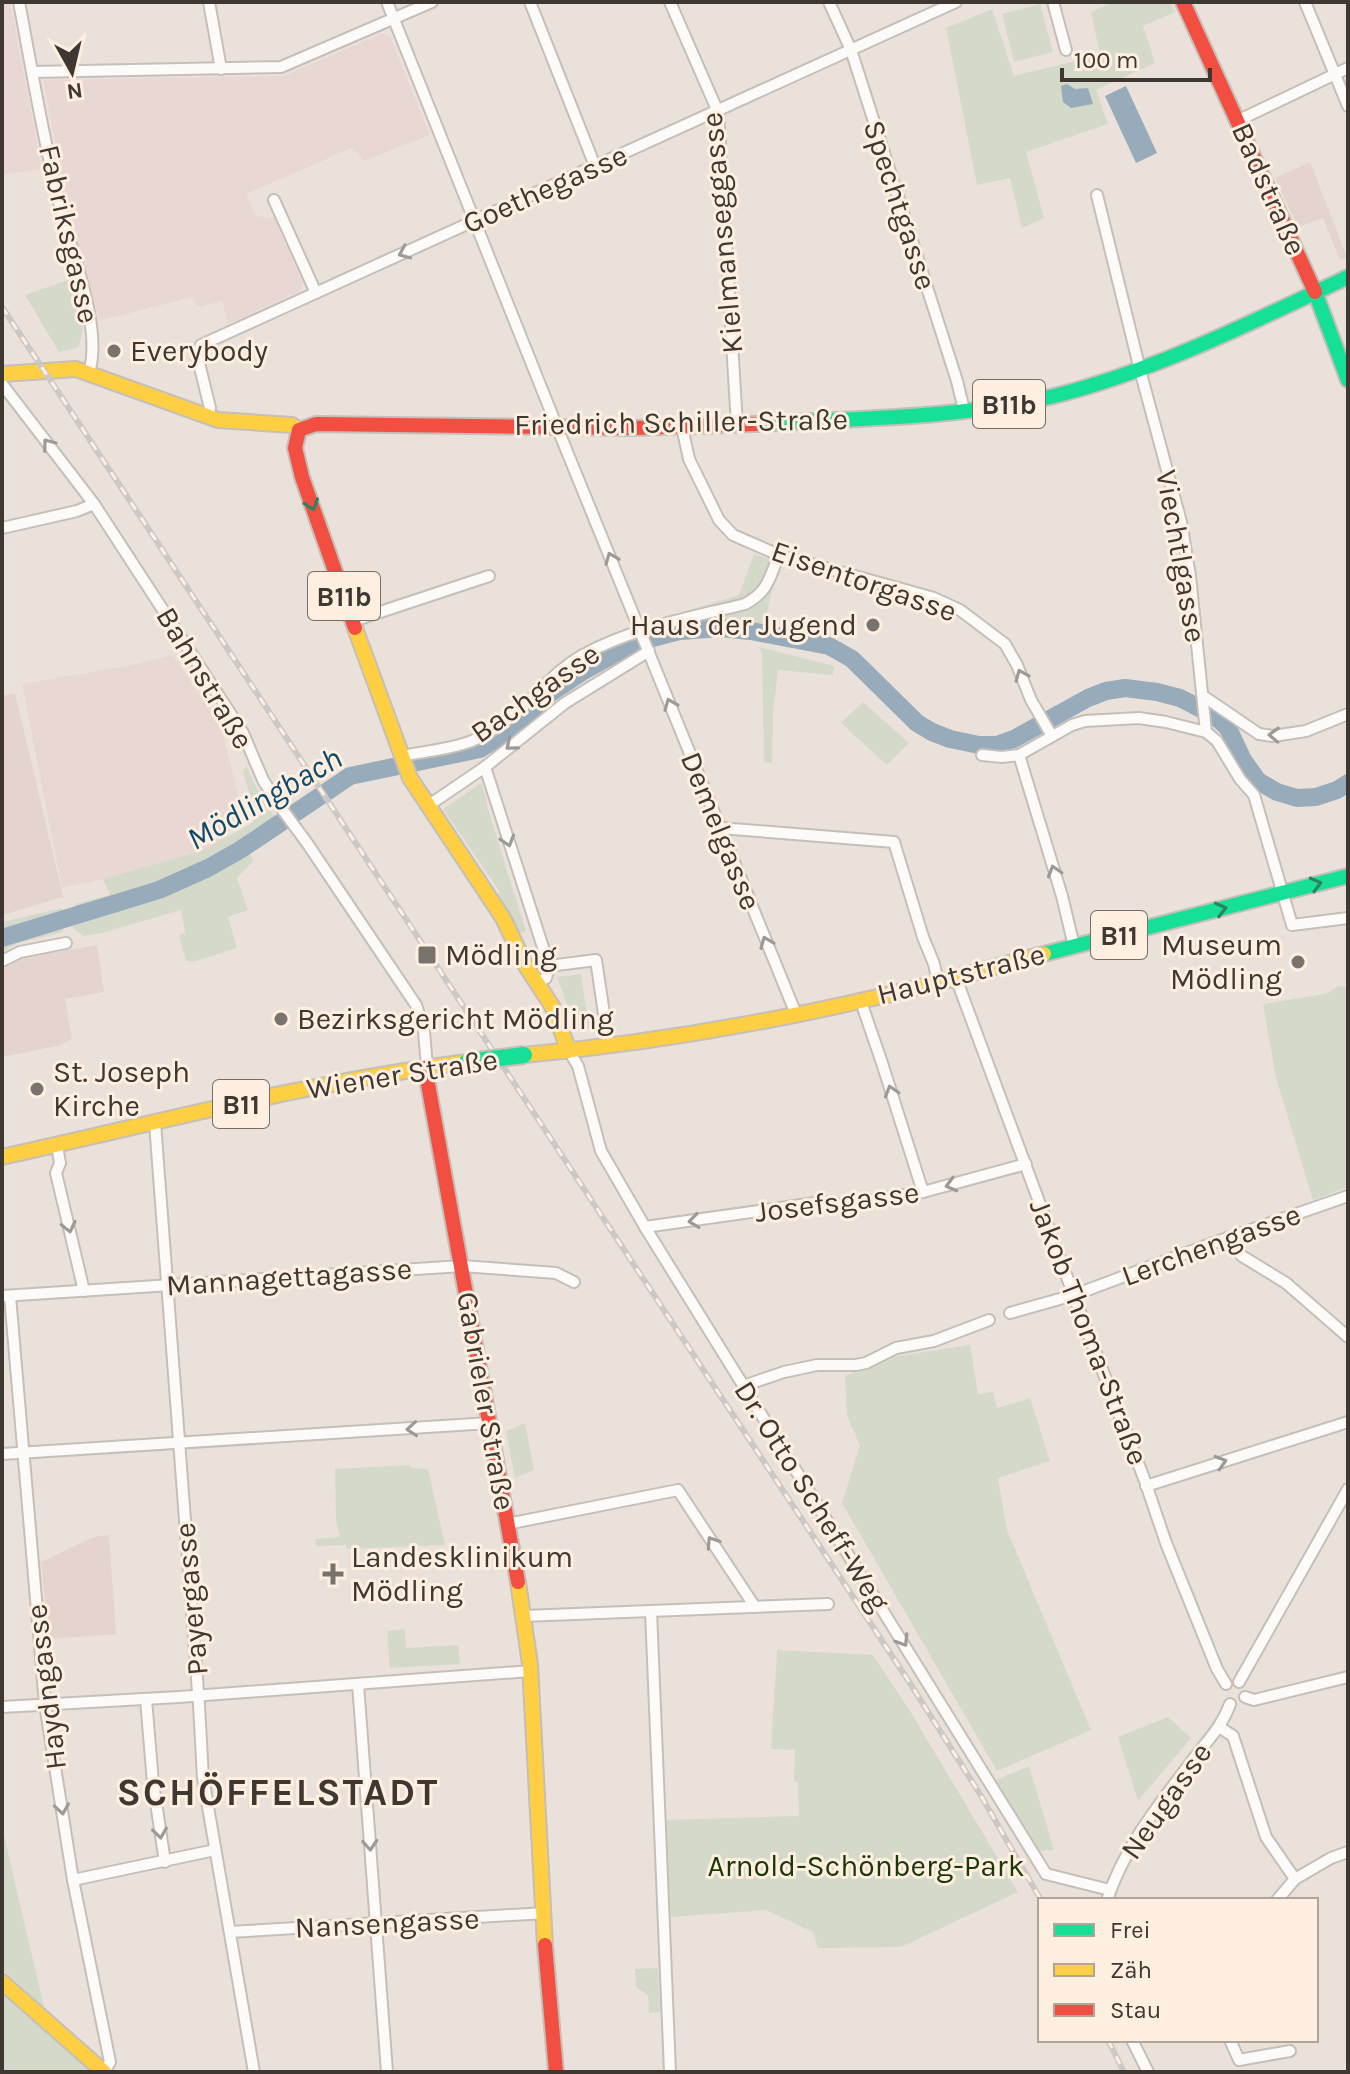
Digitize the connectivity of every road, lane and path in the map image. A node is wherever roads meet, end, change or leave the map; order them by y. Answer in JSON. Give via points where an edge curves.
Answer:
{"nodes":[{"id":1,"x":19,"y":2,"type":"edge"},
{"id":2,"x":209,"y":2,"type":"edge"},
{"id":3,"x":387,"y":2,"type":"edge"},
{"id":4,"x":432,"y":2,"type":"edge"},
{"id":5,"x":530,"y":2,"type":"edge"},
{"id":6,"x":670,"y":2,"type":"edge"},
{"id":7,"x":829,"y":2,"type":"edge"},
{"id":8,"x":956,"y":2,"type":"edge"},
{"id":9,"x":1053,"y":2,"type":"edge"},
{"id":10,"x":1183,"y":2,"type":"edge"},
{"id":11,"x":1305,"y":2,"type":"edge"},
{"id":12,"x":394,"y":19,"type":"junction"},
{"id":13,"x":851,"y":50,"type":"junction"},
{"id":14,"x":1066,"y":50,"type":"dead end"},
{"id":15,"x":1348,"y":68,"type":"edge"},
{"id":16,"x":221,"y":69,"type":"junction"},
{"id":17,"x":32,"y":72,"type":"junction"},
{"id":18,"x":1335,"y":75,"type":"junction"},
{"id":19,"x":1348,"y":106,"type":"edge"},
{"id":20,"x":718,"y":112,"type":"junction"},
{"id":21,"x":1239,"y":120,"type":"junction"},
{"id":22,"x":595,"y":166,"type":"junction"},
{"id":23,"x":1097,"y":195,"type":"dead end"},
{"id":24,"x":274,"y":200,"type":"dead end"},
{"id":25,"x":475,"y":221,"type":"junction"},
{"id":26,"x":1348,"y":277,"type":"edge"},
{"id":27,"x":1315,"y":292,"type":"junction"},
{"id":28,"x":316,"y":293,"type":"junction"},
{"id":29,"x":1140,"y":370,"type":"junction"},
{"id":30,"x":89,"y":373,"type":"junction"},
{"id":31,"x":2,"y":374,"type":"edge"},
{"id":32,"x":1348,"y":380,"type":"edge"},
{"id":33,"x":2,"y":384,"type":"edge"},
{"id":34,"x":964,"y":410,"type":"junction"},
{"id":35,"x":209,"y":416,"type":"junction"},
{"id":36,"x":737,"y":425,"type":"junction"},
{"id":37,"x":557,"y":427,"type":"junction"},
{"id":38,"x":682,"y":427,"type":"junction"},
{"id":39,"x":299,"y":430,"type":"junction"},
{"id":40,"x":94,"y":504,"type":"junction"},
{"id":41,"x":2,"y":528,"type":"edge"},
{"id":42,"x":779,"y":555,"type":"junction"},
{"id":43,"x":489,"y":576,"type":"dead end"},
{"id":44,"x":353,"y":621,"type":"junction"},
{"id":45,"x":641,"y":632,"type":"junction"},
{"id":46,"x":647,"y":651,"type":"junction"},
{"id":47,"x":1203,"y":700,"type":"junction"},
{"id":48,"x":1348,"y":714,"type":"edge"},
{"id":49,"x":1050,"y":732,"type":"junction"},
{"id":50,"x":1206,"y":732,"type":"junction"},
{"id":51,"x":982,"y":755,"type":"dead end"},
{"id":52,"x":1019,"y":755,"type":"junction"},
{"id":53,"x":406,"y":767,"type":"junction"},
{"id":54,"x":485,"y":767,"type":"junction"},
{"id":55,"x":429,"y":805,"type":"junction"},
{"id":56,"x":720,"y":828,"type":"junction"},
{"id":57,"x":1348,"y":876,"type":"edge"},
{"id":58,"x":1283,"y":893,"type":"junction"},
{"id":59,"x":1348,"y":918,"type":"edge"},
{"id":60,"x":66,"y":943,"type":"dead end"},
{"id":61,"x":1074,"y":946,"type":"junction"},
{"id":62,"x":2,"y":961,"type":"edge"},
{"id":63,"x":549,"y":966,"type":"junction"},
{"id":64,"x":956,"y":978,"type":"junction"},
{"id":65,"x":538,"y":982,"type":"junction"},
{"id":66,"x":938,"y":982,"type":"junction"},
{"id":67,"x":860,"y":999,"type":"junction"},
{"id":68,"x":796,"y":1014,"type":"junction"},
{"id":69,"x":609,"y":1047,"type":"junction"},
{"id":70,"x":569,"y":1051,"type":"junction"},
{"id":71,"x":427,"y":1067,"type":"junction"},
{"id":72,"x":155,"y":1123,"type":"junction"},
{"id":73,"x":57,"y":1146,"type":"junction"},
{"id":74,"x":2,"y":1157,"type":"edge"},
{"id":75,"x":1026,"y":1164,"type":"junction"},
{"id":76,"x":923,"y":1192,"type":"junction"},
{"id":77,"x":1348,"y":1196,"type":"edge"},
{"id":78,"x":645,"y":1227,"type":"junction"},
{"id":79,"x":1227,"y":1238,"type":"junction"},
{"id":80,"x":462,"y":1266,"type":"junction"},
{"id":81,"x":574,"y":1282,"type":"dead end"},
{"id":82,"x":168,"y":1285,"type":"junction"},
{"id":83,"x":84,"y":1291,"type":"junction"},
{"id":84,"x":1074,"y":1295,"type":"junction"},
{"id":85,"x":6,"y":1296,"type":"edge"},
{"id":86,"x":1010,"y":1313,"type":"dead end"},
{"id":87,"x":989,"y":1320,"type":"dead end"},
{"id":88,"x":1348,"y":1337,"type":"edge"},
{"id":89,"x":743,"y":1386,"type":"junction"},
{"id":90,"x":1348,"y":1422,"type":"edge"},
{"id":91,"x":490,"y":1423,"type":"junction"},
{"id":92,"x":178,"y":1444,"type":"junction"},
{"id":93,"x":23,"y":1453,"type":"junction"},
{"id":94,"x":2,"y":1454,"type":"edge"},
{"id":95,"x":1146,"y":1486,"type":"junction"},
{"id":96,"x":1348,"y":1489,"type":"edge"},
{"id":97,"x":507,"y":1524,"type":"junction"},
{"id":98,"x":826,"y":1604,"type":"dead end"},
{"id":99,"x":755,"y":1607,"type":"junction"},
{"id":100,"x":651,"y":1611,"type":"junction"},
{"id":101,"x":524,"y":1616,"type":"junction"},
{"id":102,"x":531,"y":1671,"type":"junction"},
{"id":103,"x":1348,"y":1677,"type":"edge"},
{"id":104,"x":1239,"y":1682,"type":"junction"},
{"id":105,"x":358,"y":1684,"type":"junction"},
{"id":106,"x":1226,"y":1684,"type":"junction"},
{"id":107,"x":198,"y":1696,"type":"junction"},
{"id":108,"x":1245,"y":1697,"type":"junction"},
{"id":109,"x":146,"y":1699,"type":"junction"},
{"id":110,"x":45,"y":1704,"type":"junction"},
{"id":111,"x":1230,"y":1704,"type":"junction"},
{"id":112,"x":2,"y":1707,"type":"edge"},
{"id":113,"x":1219,"y":1727,"type":"junction"},
{"id":114,"x":215,"y":1850,"type":"junction"},
{"id":115,"x":1348,"y":1852,"type":"edge"},
{"id":116,"x":165,"y":1862,"type":"junction"},
{"id":117,"x":1295,"y":1879,"type":"junction"},
{"id":118,"x":73,"y":1880,"type":"junction"},
{"id":119,"x":1108,"y":1895,"type":"edge"},
{"id":120,"x":1279,"y":1898,"type":"edge"},
{"id":121,"x":545,"y":1913,"type":"junction"},
{"id":122,"x":376,"y":1924,"type":"junction"},
{"id":123,"x":230,"y":1932,"type":"junction"},
{"id":124,"x":2,"y":1982,"type":"edge"},
{"id":125,"x":1133,"y":2042,"type":"edge"},
{"id":126,"x":1231,"y":2042,"type":"edge"},
{"id":127,"x":1290,"y":2051,"type":"dead end"},
{"id":128,"x":104,"y":2072,"type":"edge"},
{"id":129,"x":254,"y":2072,"type":"edge"},
{"id":130,"x":387,"y":2072,"type":"edge"},
{"id":131,"x":556,"y":2072,"type":"edge"},
{"id":132,"x":670,"y":2072,"type":"edge"},
{"id":133,"x":1148,"y":2072,"type":"edge"}],
"edges":[{"from":1,"to":17,"type":"street","name":"Fabriksgasse"},
{"from":2,"to":16,"type":"street"},
{"from":3,"to":12,"type":"street"},
{"from":4,"to":12,"type":"street"},
{"from":5,"to":22,"type":"street"},
{"from":6,"to":20,"type":"street","name":"Kielmanseggasse"},
{"from":7,"to":13,"type":"street","name":"Spechtgasse"},
{"from":8,"to":13,"type":"street","name":"Goethegasse"},
{"from":9,"to":14,"type":"street"},
{"from":10,"to":21,"type":"main road","name":"Badstraße"},
{"from":11,"to":18,"type":"street"},
{"from":12,"to":16,"type":"street","via":[[281,67]]},
{"from":12,"to":25,"type":"street"},
{"from":13,"to":20,"type":"street","name":"Goethegasse"},
{"from":13,"to":34,"type":"street","name":"Spechtgasse"},
{"from":15,"to":18,"type":"street"},
{"from":16,"to":17,"type":"street"},
{"from":17,"to":30,"type":"street","name":"Fabriksgasse","via":[[59,204],[90,317]]},
{"from":18,"to":19,"type":"street"},
{"from":18,"to":21,"type":"street"},
{"from":20,"to":22,"type":"street","name":"Goethegasse"},
{"from":20,"to":36,"type":"street","name":"Kielmanseggasse"},
{"from":21,"to":27,"type":"main road","name":"Badstraße"},
{"from":22,"to":25,"type":"street","name":"Goethegasse"},
{"from":23,"to":29,"type":"street","name":"Viechtlgasse"},
{"from":24,"to":28,"type":"street"},
{"from":25,"to":28,"type":"street","name":"Goethegasse","one_way":true},
{"from":25,"to":37,"type":"street"},
{"from":26,"to":27,"type":"main road","name":"Friedrich Schiller-Straße"},
{"from":27,"to":29,"type":"main road","name":"Friedrich Schiller-Straße","number":"B11b"},
{"from":27,"to":32,"type":"main road","name":"Badstraße"},
{"from":28,"to":35,"type":"street","name":"Goethegasse","via":[[199,348]]},
{"from":29,"to":34,"type":"main road","name":"Friedrich Schiller-Straße","number":"B11b","via":[[1054,396]]},
{"from":29,"to":47,"type":"street","name":"Viechtlgasse","via":[[1181,522]]},
{"from":30,"to":31,"type":"main road","name":"Friedrich Schiller-Straße","via":[[76,369]]},
{"from":30,"to":35,"type":"main road","name":"Friedrich Schiller-Straße"},
{"from":40,"to":33,"type":"street","name":"Bahnstraße","one_way":true},
{"from":34,"to":36,"type":"main road","name":"Friedrich Schiller-Straße","number":"B11b"},
{"from":35,"to":39,"type":"main road","name":"Friedrich Schiller-Straße"},
{"from":36,"to":38,"type":"main road","name":"Friedrich Schiller-Straße","number":"B11b"},
{"from":37,"to":38,"type":"main road","name":"Friedrich Schiller-Straße","number":"B11b"},
{"from":37,"to":39,"type":"main road","name":"Friedrich Schiller-Straße","number":"B11b","via":[[316,424]]},
{"from":45,"to":37,"type":"street","one_way":true},
{"from":38,"to":42,"type":"street","name":"Eisentorgasse","via":[[689,459],[719,520],[733,535]]},
{"from":39,"to":44,"type":"main road","number":"B11b","one_way":true,"via":[[294,440],[302,477]]},
{"from":40,"to":41,"type":"street"},
{"from":40,"to":71,"type":"street","name":"Bahnstraße","via":[[243,733],[279,805],[416,1005]]},
{"from":42,"to":45,"type":"street","name":"Bachgasse","via":[[758,597]]},
{"from":49,"to":42,"type":"street","name":"Eisentorgasse","one_way":true,"via":[[1005,644],[960,610]]},
{"from":43,"to":44,"type":"street"},
{"from":44,"to":53,"type":"main road","number":"B11b"},
{"from":45,"to":46,"type":"street","name":"Demelgasse"},
{"from":45,"to":53,"type":"street","name":"Bachgasse","via":[[577,658],[502,724],[476,739]]},
{"from":46,"to":54,"type":"street","name":"Bachgasse","one_way":true,"via":[[565,703]]},
{"from":56,"to":46,"type":"street","name":"Demelgasse","one_way":true},
{"from":48,"to":47,"type":"street","one_way":true,"via":[[1306,731],[1273,736],[1259,734]]},
{"from":47,"to":50,"type":"street","name":"Viechtlgasse"},
{"from":49,"to":50,"type":"street","via":[[1085,721],[1139,718]]},
{"from":49,"to":52,"type":"street"},
{"from":50,"to":58,"type":"street","via":[[1254,795]]},
{"from":51,"to":52,"type":"street"},
{"from":61,"to":52,"type":"street","one_way":true},
{"from":53,"to":55,"type":"main road","number":"B11b"},
{"from":54,"to":55,"type":"street","name":"Bachgasse"},
{"from":54,"to":63,"type":"street","one_way":true},
{"from":55,"to":65,"type":"main road","number":"B11b"},
{"from":56,"to":66,"type":"street","via":[[894,842]]},
{"from":68,"to":56,"type":"street","name":"Demelgasse","one_way":true},
{"from":58,"to":57,"type":"main road","name":"Hauptstraße","number":"B11","one_way":true},
{"from":58,"to":59,"type":"street","via":[[1292,925]]},
{"from":61,"to":58,"type":"main road","name":"Hauptstraße","number":"B11","one_way":true},
{"from":60,"to":62,"type":"street"},
{"from":61,"to":64,"type":"main road","name":"Hauptstraße","number":"B11"},
{"from":63,"to":65,"type":"street","via":[[546,978]]},
{"from":63,"to":69,"type":"street","via":[[596,960]]},
{"from":64,"to":66,"type":"main road","name":"Hauptstraße","number":"B11"},
{"from":64,"to":75,"type":"street","name":"Jakob Thoma-Straße"},
{"from":65,"to":70,"type":"main road","number":"B11b"},
{"from":66,"to":67,"type":"main road","name":"Hauptstraße","number":"B11"},
{"from":67,"to":68,"type":"main road","name":"Hauptstraße","number":"B11"},
{"from":76,"to":67,"type":"street","one_way":true},
{"from":68,"to":69,"type":"main road","name":"Hauptstraße","number":"B11"},
{"from":69,"to":70,"type":"main road","name":"Hauptstraße","number":"B11"},
{"from":70,"to":71,"type":"main road","name":"Wiener Straße","number":"B11","bridge":true},
{"from":70,"to":78,"type":"street","name":"Dr. Otto Scheff-Weg","via":[[578,1066],[601,1151]]},
{"from":71,"to":72,"type":"main road","name":"Wiener Straße","number":"B11"},
{"from":71,"to":80,"type":"main road","name":"Gabrieler Straße"},
{"from":72,"to":73,"type":"main road","name":"Wiener Straße","number":"B11"},
{"from":72,"to":82,"type":"street","name":"Payergasse"},
{"from":73,"to":74,"type":"main road","name":"Wiener Straße","number":"B11"},
{"from":73,"to":83,"type":"street","one_way":true,"via":[[56,1173]]},
{"from":75,"to":76,"type":"street","name":"Josefsgasse","one_way":true},
{"from":75,"to":84,"type":"street","name":"Jakob Thoma-Straße"},
{"from":76,"to":78,"type":"street","name":"Josefsgasse","one_way":true},
{"from":77,"to":79,"type":"street","name":"Lerchengasse"},
{"from":78,"to":89,"type":"street","name":"Dr. Otto Scheff-Weg"},
{"from":79,"to":84,"type":"street","name":"Lerchengasse"},
{"from":79,"to":88,"type":"street","via":[[1242,1256],[1286,1283]]},
{"from":80,"to":81,"type":"street","name":"Mannagettagasse","via":[[556,1273]]},
{"from":80,"to":82,"type":"street","name":"Mannagettagasse"},
{"from":80,"to":91,"type":"main road","name":"Gabrieler Straße"},
{"from":82,"to":83,"type":"street","name":"Mannagettagasse"},
{"from":82,"to":92,"type":"street","name":"Payergasse"},
{"from":83,"to":85,"type":"street","name":"Mannagettagasse"},
{"from":84,"to":86,"type":"street","name":"Lerchengasse"},
{"from":84,"to":95,"type":"street","name":"Jakob Thoma-Straße"},
{"from":85,"to":93,"type":"street","name":"Haydngasse"},
{"from":87,"to":89,"type":"street","via":[[934,1341],[896,1348],[866,1363],[817,1365]]},
{"from":89,"to":119,"type":"street","name":"Dr. Otto Scheff-Weg","one_way":true,"via":[[1046,1874]]},
{"from":95,"to":90,"type":"street","one_way":true},
{"from":91,"to":92,"type":"street","one_way":true},
{"from":91,"to":97,"type":"main road","name":"Gabrieler Straße"},
{"from":92,"to":93,"type":"street"},
{"from":92,"to":107,"type":"street","name":"Payergasse"},
{"from":93,"to":94,"type":"street"},
{"from":93,"to":110,"type":"street","name":"Haydngasse"},
{"from":95,"to":106,"type":"street","name":"Jakob Thoma-Straße"},
{"from":96,"to":104,"type":"street"},
{"from":99,"to":97,"type":"street","one_way":true,"via":[[678,1490]]},
{"from":97,"to":101,"type":"main road","name":"Gabrieler Straße"},
{"from":98,"to":99,"type":"street"},
{"from":99,"to":100,"type":"street"},
{"from":100,"to":101,"type":"street"},
{"from":100,"to":132,"type":"street"},
{"from":101,"to":102,"type":"main road","name":"Gabrieler Straße"},
{"from":102,"to":105,"type":"street"},
{"from":102,"to":121,"type":"main road","name":"Gabrieler Straße"},
{"from":103,"to":108,"type":"street","via":[[1254,1700]]},
{"from":104,"to":106,"type":"street"},
{"from":104,"to":108,"type":"street"},
{"from":105,"to":107,"type":"street"},
{"from":105,"to":122,"type":"street","one_way":true},
{"from":106,"to":111,"type":"street","via":[[1222,1694]]},
{"from":107,"to":109,"type":"street"},
{"from":107,"to":114,"type":"street","name":"Payergasse","via":[[203,1778]]},
{"from":108,"to":111,"type":"street"},
{"from":109,"to":110,"type":"street"},
{"from":109,"to":116,"type":"street","one_way":true},
{"from":110,"to":112,"type":"street"},
{"from":110,"to":118,"type":"street","name":"Haydngasse","one_way":true},
{"from":111,"to":113,"type":"street","name":"Neugasse"},
{"from":113,"to":117,"type":"street","via":[[1233,1736],[1266,1837]]},
{"from":113,"to":119,"type":"street","name":"Neugasse","via":[[1143,1825]]},
{"from":114,"to":116,"type":"street"},
{"from":114,"to":123,"type":"street","name":"Payergasse"},
{"from":115,"to":117,"type":"street"},
{"from":116,"to":118,"type":"street"},
{"from":117,"to":120,"type":"street"},
{"from":118,"to":128,"type":"street","name":"Haydngasse","via":[[110,2062]]},
{"from":121,"to":122,"type":"street","name":"Nansengasse"},
{"from":121,"to":131,"type":"main road","name":"Gabrieler Straße"},
{"from":122,"to":123,"type":"street","name":"Nansengasse"},
{"from":122,"to":130,"type":"street"},
{"from":123,"to":129,"type":"street","name":"Payergasse"},
{"from":124,"to":128,"type":"main road"},
{"from":125,"to":133,"type":"street"},
{"from":126,"to":127,"type":"street","via":[[1239,2060]]}]}
